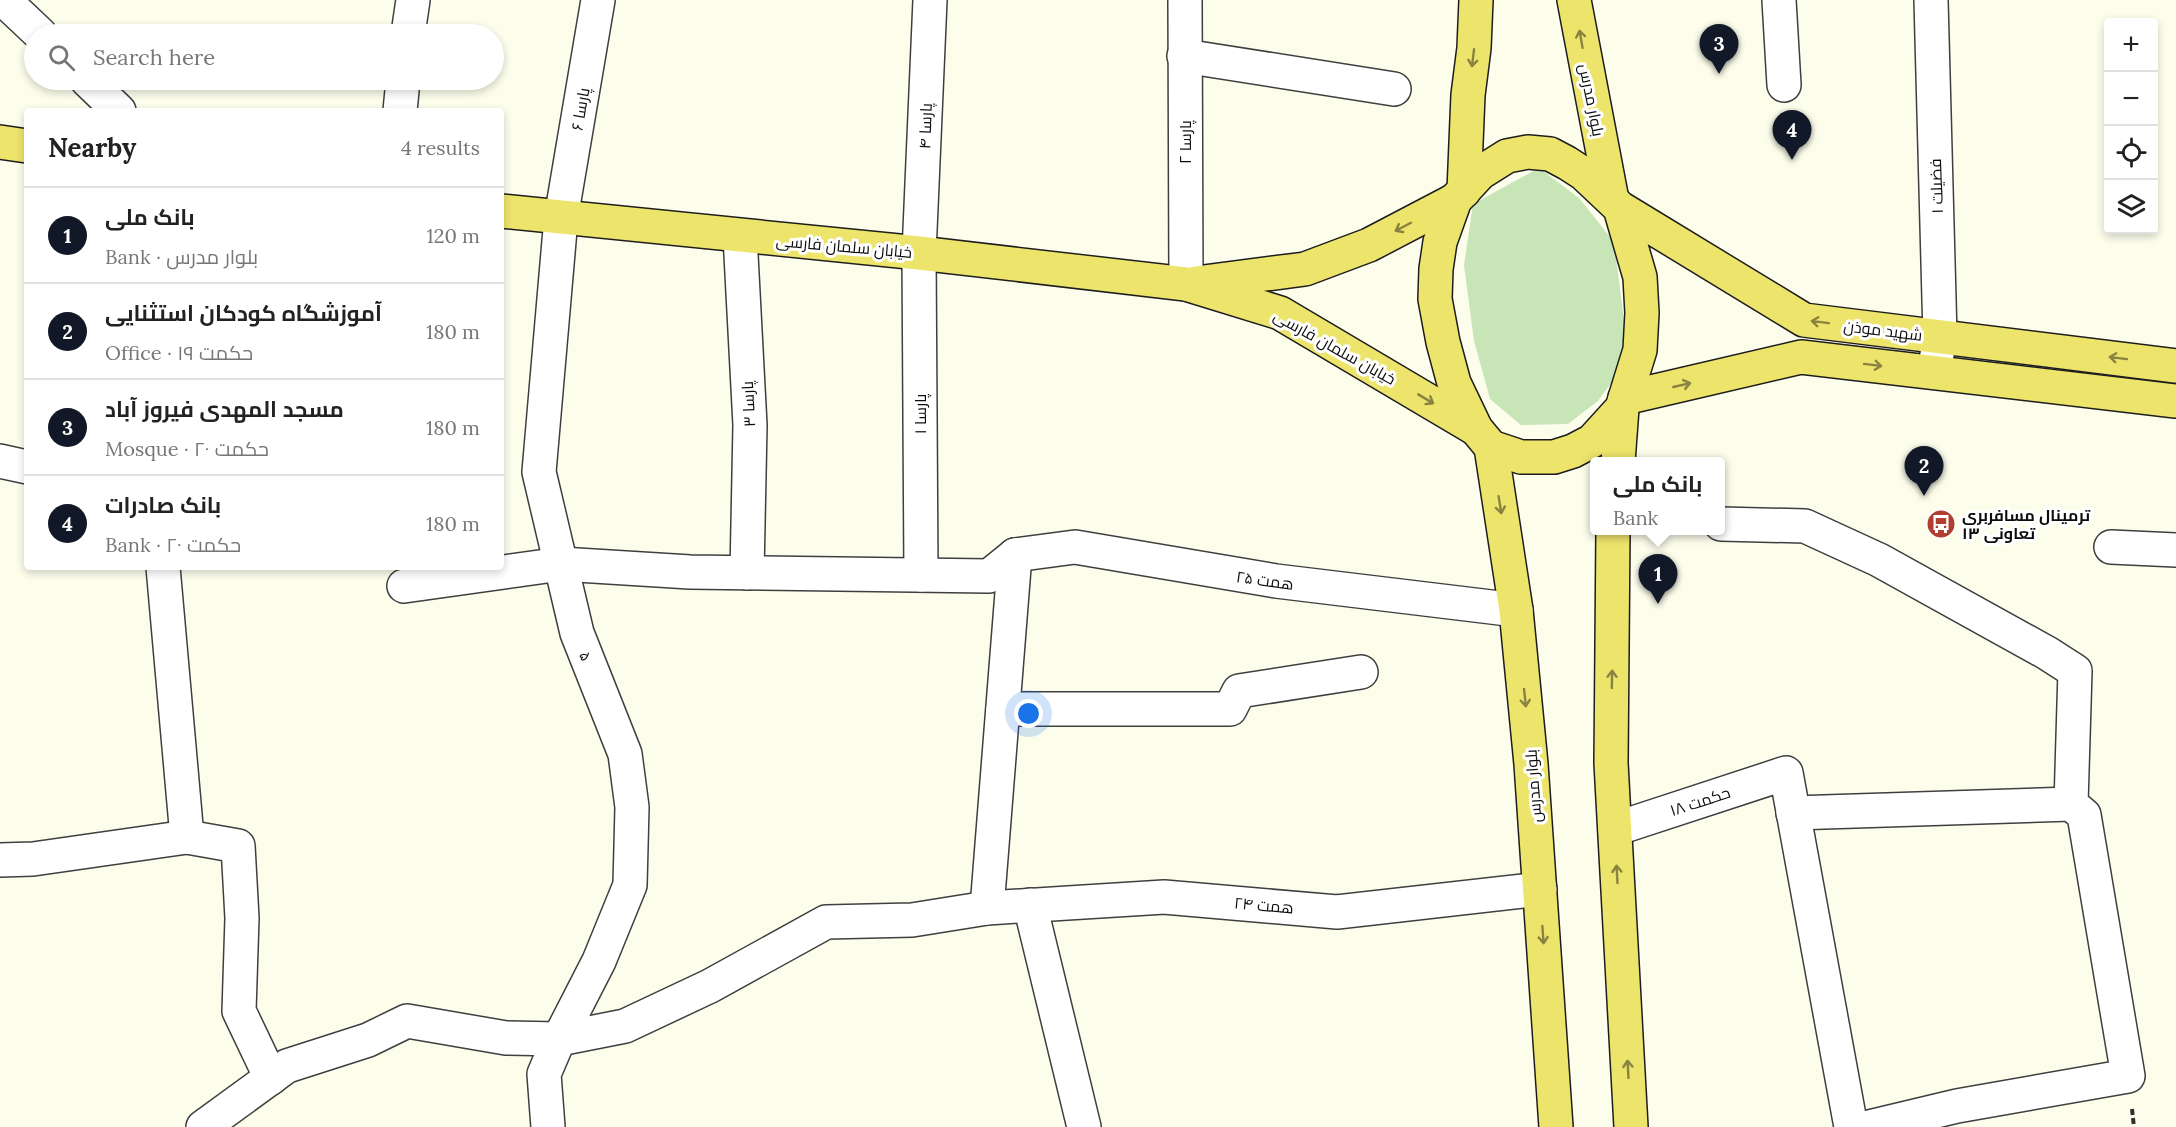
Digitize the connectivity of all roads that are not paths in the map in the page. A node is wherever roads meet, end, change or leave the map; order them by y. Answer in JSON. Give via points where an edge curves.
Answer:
{"nodes":[{"id":1,"x":4,"y":0,"type":"edge"},
{"id":2,"x":413,"y":0,"type":"edge"},
{"id":3,"x":598,"y":0,"type":"edge"},
{"id":4,"x":930,"y":0,"type":"edge"},
{"id":5,"x":1185,"y":0,"type":"edge"},
{"id":6,"x":1476,"y":0,"type":"edge"},
{"id":7,"x":1574,"y":0,"type":"edge"},
{"id":8,"x":1779,"y":0,"type":"edge"},
{"id":9,"x":1931,"y":0,"type":"edge"},
{"id":10,"x":29,"y":24,"type":"edge"},
{"id":11,"x":409,"y":24,"type":"edge"},
{"id":12,"x":1184,"y":56,"type":"junction"},
{"id":13,"x":1784,"y":85,"type":"dead end"},
{"id":14,"x":1394,"y":89,"type":"dead end"},
{"id":15,"x":97,"y":90,"type":"edge"},
{"id":16,"x":402,"y":90,"type":"edge"},
{"id":17,"x":116,"y":108,"type":"edge"},
{"id":18,"x":400,"y":108,"type":"edge"},
{"id":19,"x":0,"y":142,"type":"edge"},
{"id":20,"x":24,"y":146,"type":"edge"},
{"id":21,"x":1460,"y":195,"type":"junction"},
{"id":22,"x":1616,"y":204,"type":"junction"},
{"id":23,"x":504,"y":211,"type":"edge"},
{"id":24,"x":561,"y":218,"type":"junction"},
{"id":25,"x":740,"y":236,"type":"junction"},
{"id":26,"x":919,"y":253,"type":"junction"},
{"id":27,"x":1186,"y":284,"type":"junction"},
{"id":28,"x":1940,"y":337,"type":"junction"},
{"id":29,"x":2176,"y":366,"type":"edge"},
{"id":30,"x":1934,"y":372,"type":"junction"},
{"id":31,"x":2176,"y":401,"type":"edge"},
{"id":32,"x":1623,"y":403,"type":"junction"},
{"id":33,"x":1483,"y":438,"type":"junction"},
{"id":34,"x":1618,"y":457,"type":"edge"},
{"id":35,"x":0,"y":461,"type":"edge"},
{"id":36,"x":24,"y":466,"type":"edge"},
{"id":37,"x":1725,"y":524,"type":"edge"},
{"id":38,"x":1614,"y":535,"type":"edge"},
{"id":39,"x":2111,"y":547,"type":"dead end"},
{"id":40,"x":2176,"y":550,"type":"edge"},
{"id":41,"x":1015,"y":555,"type":"junction"},
{"id":42,"x":561,"y":564,"type":"junction"},
{"id":43,"x":163,"y":570,"type":"edge"},
{"id":44,"x":747,"y":573,"type":"junction"},
{"id":45,"x":921,"y":575,"type":"junction"},
{"id":46,"x":404,"y":586,"type":"dead end"},
{"id":47,"x":1516,"y":610,"type":"junction"},
{"id":48,"x":1361,"y":672,"type":"dead end"},
{"id":49,"x":1003,"y":709,"type":"junction"},
{"id":50,"x":2071,"y":804,"type":"junction"},
{"id":51,"x":1793,"y":813,"type":"junction"},
{"id":52,"x":1615,"y":829,"type":"junction"},
{"id":53,"x":187,"y":837,"type":"junction"},
{"id":54,"x":0,"y":860,"type":"edge"},
{"id":55,"x":1540,"y":889,"type":"junction"},
{"id":56,"x":1030,"y":905,"type":"junction"},
{"id":57,"x":987,"y":908,"type":"junction"},
{"id":58,"x":559,"y":1039,"type":"junction"},
{"id":59,"x":271,"y":1078,"type":"junction"},
{"id":60,"x":203,"y":1127,"type":"edge"},
{"id":61,"x":548,"y":1127,"type":"edge"},
{"id":62,"x":1084,"y":1127,"type":"edge"},
{"id":63,"x":1556,"y":1127,"type":"edge"},
{"id":64,"x":1631,"y":1127,"type":"edge"},
{"id":65,"x":1851,"y":1127,"type":"edge"},
{"id":66,"x":1869,"y":1127,"type":"edge"}],
"edges":[{"from":1,"to":10,"type":"street"},
{"from":2,"to":11,"type":"street"},
{"from":3,"to":24,"type":"street","name":"پارسا ۶"},
{"from":4,"to":26,"type":"street","name":"پارسا ۴"},
{"from":5,"to":12,"type":"street","name":"پارسا ۲"},
{"from":6,"to":21,"type":"main road","one_way":true},
{"from":22,"to":7,"type":"main road","name":"بلوار مدرس","one_way":true},
{"from":8,"to":13,"type":"street"},
{"from":9,"to":28,"type":"street","name":"فضیلت ۱"},
{"from":12,"to":14,"type":"street"},
{"from":12,"to":27,"type":"street","name":"پارسا ۲"},
{"from":15,"to":17,"type":"street"},
{"from":16,"to":18,"type":"street"},
{"from":19,"to":20,"type":"main road"},
{"from":21,"to":22,"type":"main road","name":"شهید موذن","via":[[1480,172],[1507,156],[1528,152],[1550,154],[1567,163]]},
{"from":21,"to":27,"type":"main road","name":"خیابان سلمان فارسی","one_way":true,"via":[[1369,245],[1305,269]]},
{"from":21,"to":33,"type":"main road","name":"بلوار مدرس","via":[[1440,242],[1435,299],[1455,383]]},
{"from":28,"to":22,"type":"main road","name":"شهید موذن","one_way":true,"via":[[1804,320]]},
{"from":22,"to":32,"type":"main road","name":"بلوار مدرس","via":[[1640,277],[1642,313],[1640,350]]},
{"from":23,"to":24,"type":"main road","name":"خیابان سلمان فارسی"},
{"from":24,"to":25,"type":"main road","name":"خیابان سلمان فارسی"},
{"from":24,"to":42,"type":"street","name":"۵","via":[[539,472]]},
{"from":25,"to":26,"type":"main road","name":"خیابان سلمان فارسی"},
{"from":25,"to":44,"type":"street","name":"پارسا ۳","via":[[750,425]]},
{"from":26,"to":27,"type":"main road","name":"خیابان سلمان فارسی"},
{"from":26,"to":45,"type":"street","name":"پارسا ۱"},
{"from":27,"to":33,"type":"main road","name":"خیابان سلمان فارسی","one_way":true,"via":[[1280,313]]},
{"from":29,"to":28,"type":"main road","name":"شهید موذن","one_way":true},
{"from":28,"to":30,"type":"street","name":"فضیلت ۱"},
{"from":30,"to":31,"type":"main road"},
{"from":32,"to":30,"type":"main road","one_way":true,"via":[[1801,357]]},
{"from":32,"to":33,"type":"main road","name":"خیابان سلمان فارسی","via":[[1592,441],[1554,457],[1521,457]]},
{"from":32,"to":34,"type":"main road"},
{"from":33,"to":47,"type":"main road","name":"بلوار مدرس","one_way":true},
{"from":35,"to":36,"type":"street"},
{"from":37,"to":50,"type":"street","via":[[1805,526],[1880,560],[2075,671]]},
{"from":52,"to":38,"type":"main road","one_way":true,"via":[[1611,763]]},
{"from":39,"to":40,"type":"street"},
{"from":41,"to":45,"type":"street","via":[[989,576]]},
{"from":41,"to":47,"type":"street","name":"همت ۲۵","via":[[1075,547],[1275,581]]},
{"from":41,"to":49,"type":"street"},
{"from":42,"to":44,"type":"street"},
{"from":42,"to":46,"type":"street"},
{"from":42,"to":58,"type":"street","name":"۵","via":[[577,633],[625,754],[632,807],[630,885],[599,961]]},
{"from":43,"to":53,"type":"street"},
{"from":44,"to":45,"type":"street"},
{"from":47,"to":55,"type":"main road","name":"بلوار مدرس","one_way":true},
{"from":48,"to":49,"type":"street","via":[[1239,691],[1230,709]]},
{"from":49,"to":57,"type":"street"},
{"from":50,"to":51,"type":"street"},
{"from":50,"to":66,"type":"street","via":[[2084,814],[2128,1076],[1957,1106]]},
{"from":51,"to":52,"type":"street","name":"حکمت ۱۸","via":[[1786,773]]},
{"from":51,"to":65,"type":"street"},
{"from":64,"to":52,"type":"main road","one_way":true},
{"from":53,"to":54,"type":"street","via":[[33,859]]},
{"from":53,"to":59,"type":"street","via":[[238,846],[242,918],[239,1011]]},
{"from":55,"to":56,"type":"street","name":"همت ۲۴","via":[[1337,912],[1164,897]]},
{"from":55,"to":63,"type":"main road","name":"بلوار مدرس","one_way":true},
{"from":56,"to":57,"type":"street","name":"همت ۲۴"},
{"from":56,"to":62,"type":"street"},
{"from":57,"to":58,"type":"street","name":"همت ۲۴","via":[[912,920],[826,922],[710,986],[625,1026]]},
{"from":58,"to":59,"type":"street","name":"همت ۲۴","via":[[506,1038],[407,1021],[368,1040],[287,1066]]},
{"from":58,"to":61,"type":"street","name":"۵","via":[[544,1074]]},
{"from":59,"to":60,"type":"street","name":"همت ۲۴"}]}
